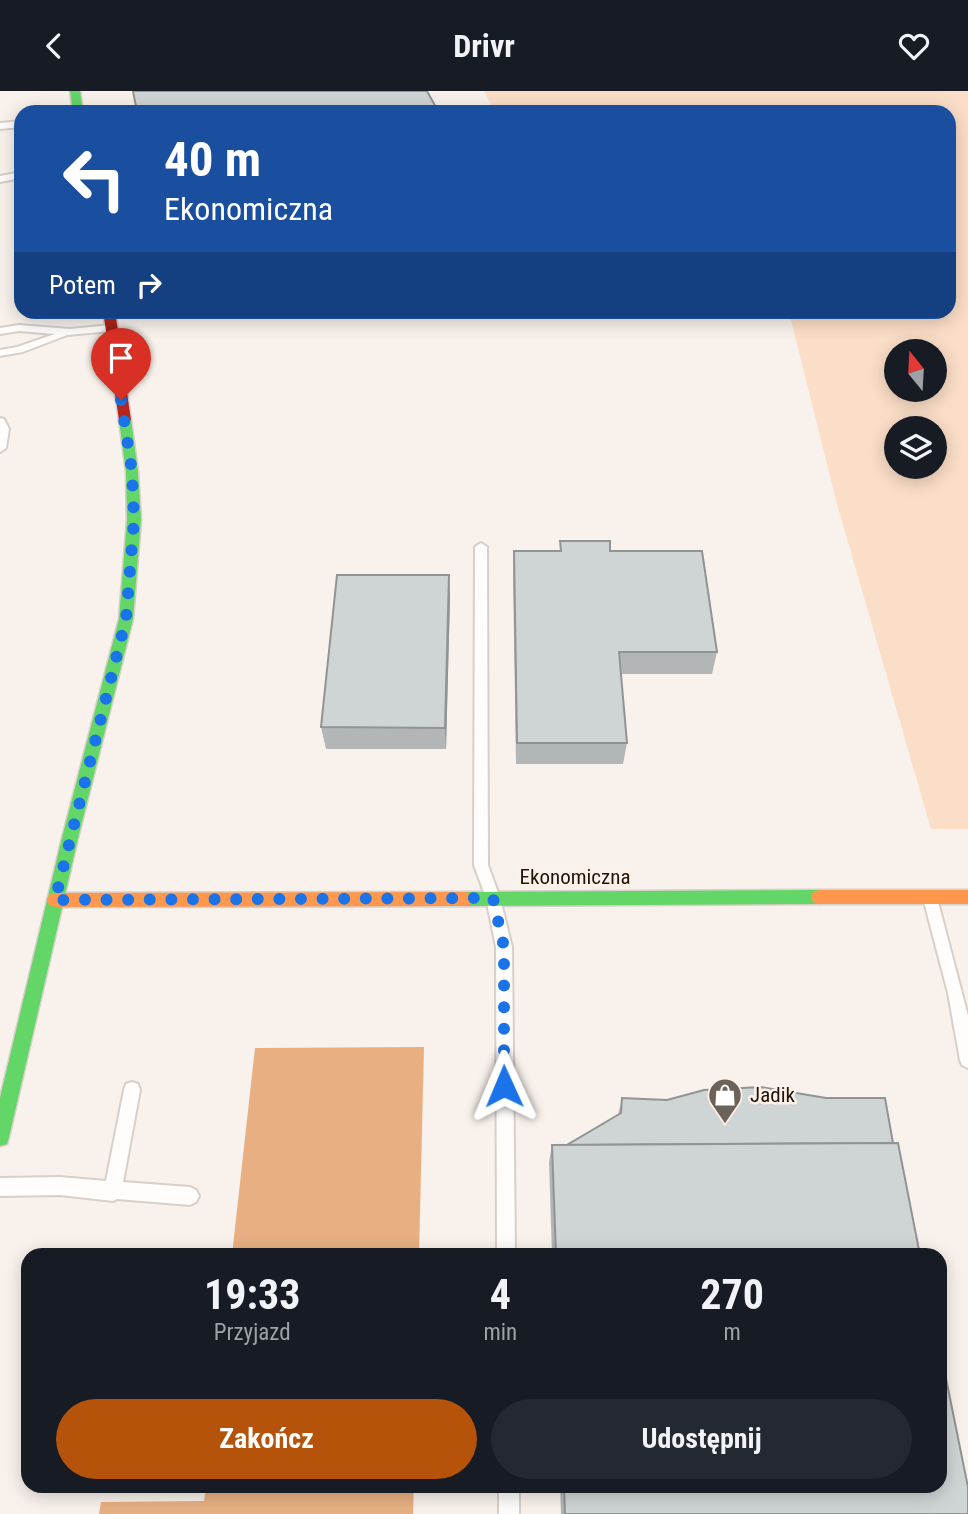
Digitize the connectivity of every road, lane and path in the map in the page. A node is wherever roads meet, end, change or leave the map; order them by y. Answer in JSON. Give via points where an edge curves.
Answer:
{"nodes":[{"id":1,"x":110,"y":320,"type":"edge"},
{"id":2,"x":0,"y":331,"type":"edge"},
{"id":3,"x":69,"y":333,"type":"junction"},
{"id":4,"x":0,"y":353,"type":"edge"},
{"id":5,"x":0,"y":421,"type":"edge"},
{"id":6,"x":0,"y":448,"type":"edge"},
{"id":7,"x":481,"y":547,"type":"dead end"},
{"id":8,"x":929,"y":897,"type":"junction"},
{"id":9,"x":968,"y":897,"type":"edge"},
{"id":10,"x":493,"y":898,"type":"junction"},
{"id":11,"x":55,"y":900,"type":"junction"},
{"id":12,"x":968,"y":1060,"type":"edge"},
{"id":13,"x":132,"y":1090,"type":"dead end"},
{"id":14,"x":0,"y":1137,"type":"edge"},
{"id":15,"x":0,"y":1187,"type":"edge"},
{"id":16,"x":113,"y":1192,"type":"junction"},
{"id":17,"x":190,"y":1196,"type":"dead end"},
{"id":18,"x":506,"y":1248,"type":"edge"},
{"id":19,"x":509,"y":1493,"type":"edge"},
{"id":20,"x":509,"y":1514,"type":"edge"}],
"edges":[{"from":1,"to":3,"type":"lane"},
{"from":1,"to":11,"type":"street","via":[[132,472],[132,569],[126,619]]},
{"from":2,"to":3,"type":"lane","via":[[19,328]]},
{"from":3,"to":4,"type":"lane"},
{"from":5,"to":6,"type":"lane","via":[[4,429]]},
{"from":7,"to":10,"type":"lane","via":[[481,865]]},
{"from":8,"to":9,"type":"street","name":"Ekonomiczna"},
{"from":8,"to":10,"type":"street","name":"Ekonomiczna"},
{"from":8,"to":12,"type":"lane","via":[[956,993]]},
{"from":10,"to":11,"type":"street","name":"Ekonomiczna"},
{"from":10,"to":18,"type":"lane","via":[[504,947]]},
{"from":11,"to":14,"type":"street"},
{"from":13,"to":16,"type":"lane"},
{"from":15,"to":16,"type":"lane","via":[[60,1186]]},
{"from":16,"to":17,"type":"lane"},
{"from":19,"to":20,"type":"lane"}]}
